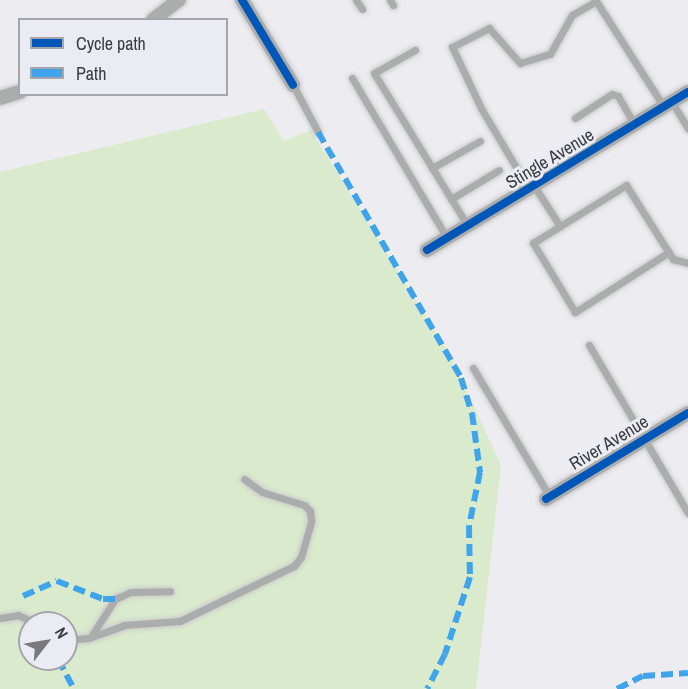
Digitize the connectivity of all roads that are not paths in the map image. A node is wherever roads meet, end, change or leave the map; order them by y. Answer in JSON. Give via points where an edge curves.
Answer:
{"nodes":[{"id":1,"x":179,"y":0,"type":"edge"},
{"id":2,"x":242,"y":0,"type":"edge"},
{"id":3,"x":356,"y":0,"type":"edge"},
{"id":4,"x":596,"y":1,"type":"edge"},
{"id":5,"x":362,"y":9,"type":"dead end"},
{"id":6,"x":156,"y":18,"type":"edge"},
{"id":7,"x":415,"y":50,"type":"dead end"},
{"id":8,"x":352,"y":78,"type":"dead end"},
{"id":9,"x":292,"y":85,"type":"joint"},
{"id":10,"x":688,"y":92,"type":"edge"},
{"id":11,"x":18,"y":93,"type":"edge"},
{"id":12,"x":0,"y":98,"type":"edge"},
{"id":13,"x":668,"y":104,"type":"junction"},
{"id":14,"x":575,"y":118,"type":"dead end"},
{"id":15,"x":635,"y":124,"type":"junction"},
{"id":16,"x":688,"y":129,"type":"edge"},
{"id":17,"x":318,"y":132,"type":"dead end"},
{"id":18,"x":480,"y":141,"type":"dead end"},
{"id":19,"x":432,"y":168,"type":"junction"},
{"id":20,"x":499,"y":170,"type":"dead end"},
{"id":21,"x":532,"y":187,"type":"junction"},
{"id":22,"x":451,"y":199,"type":"junction"},
{"id":23,"x":468,"y":226,"type":"junction"},
{"id":24,"x":560,"y":226,"type":"junction"},
{"id":25,"x":447,"y":239,"type":"junction"},
{"id":26,"x":428,"y":250,"type":"dead end"},
{"id":27,"x":669,"y":252,"type":"junction"},
{"id":28,"x":688,"y":263,"type":"edge"},
{"id":29,"x":589,"y":345,"type":"dead end"},
{"id":30,"x":473,"y":368,"type":"dead end"},
{"id":31,"x":688,"y":413,"type":"edge"},
{"id":32,"x":644,"y":440,"type":"junction"},
{"id":33,"x":244,"y":479,"type":"dead end"},
{"id":34,"x":548,"y":498,"type":"joint"},
{"id":35,"x":688,"y":513,"type":"edge"},
{"id":36,"x":170,"y":591,"type":"dead end"},
{"id":37,"x":18,"y":615,"type":"edge"},
{"id":38,"x":0,"y":618,"type":"edge"},
{"id":39,"x":89,"y":638,"type":"junction"},
{"id":40,"x":78,"y":639,"type":"edge"}],
"edges":[{"from":1,"to":6,"type":"street"},
{"from":2,"to":9,"type":"street"},
{"from":3,"to":5,"type":"lane"},
{"from":4,"to":13,"type":"lane"},
{"from":4,"to":21,"type":"lane","via":[[572,15],[550,54],[520,63],[489,28],[452,47],[481,108]]},
{"from":7,"to":19,"type":"lane","via":[[374,73]]},
{"from":8,"to":25,"type":"lane"},
{"from":9,"to":17,"type":"lane"},
{"from":10,"to":13,"type":"street","name":"Stingle Avenue"},
{"from":11,"to":12,"type":"street"},
{"from":13,"to":15,"type":"street","name":"Stingle Avenue"},
{"from":13,"to":16,"type":"lane"},
{"from":14,"to":15,"type":"lane","via":[[612,94],[618,96]]},
{"from":15,"to":21,"type":"street","name":"Stingle Avenue"},
{"from":18,"to":19,"type":"lane"},
{"from":19,"to":22,"type":"lane"},
{"from":20,"to":22,"type":"lane"},
{"from":21,"to":23,"type":"street","name":"Stingle Avenue"},
{"from":21,"to":24,"type":"lane"},
{"from":22,"to":23,"type":"lane"},
{"from":23,"to":25,"type":"street","name":"Stingle Avenue"},
{"from":24,"to":27,"type":"lane","via":[[626,185]]},
{"from":24,"to":27,"type":"lane","via":[[533,243],[575,312]]},
{"from":25,"to":26,"type":"street","name":"Stingle Avenue"},
{"from":27,"to":28,"type":"lane","via":[[673,260]]},
{"from":29,"to":32,"type":"lane"},
{"from":30,"to":34,"type":"lane"},
{"from":31,"to":32,"type":"street","name":"River Avenue"},
{"from":32,"to":34,"type":"street","name":"River Avenue"},
{"from":32,"to":35,"type":"lane"},
{"from":33,"to":39,"type":"lane","via":[[262,492],[304,505],[310,511],[302,557],[294,566],[180,621],[124,625]]},
{"from":36,"to":39,"type":"lane","via":[[131,592],[115,599]]},
{"from":37,"to":38,"type":"lane"},
{"from":39,"to":40,"type":"lane"}]}
